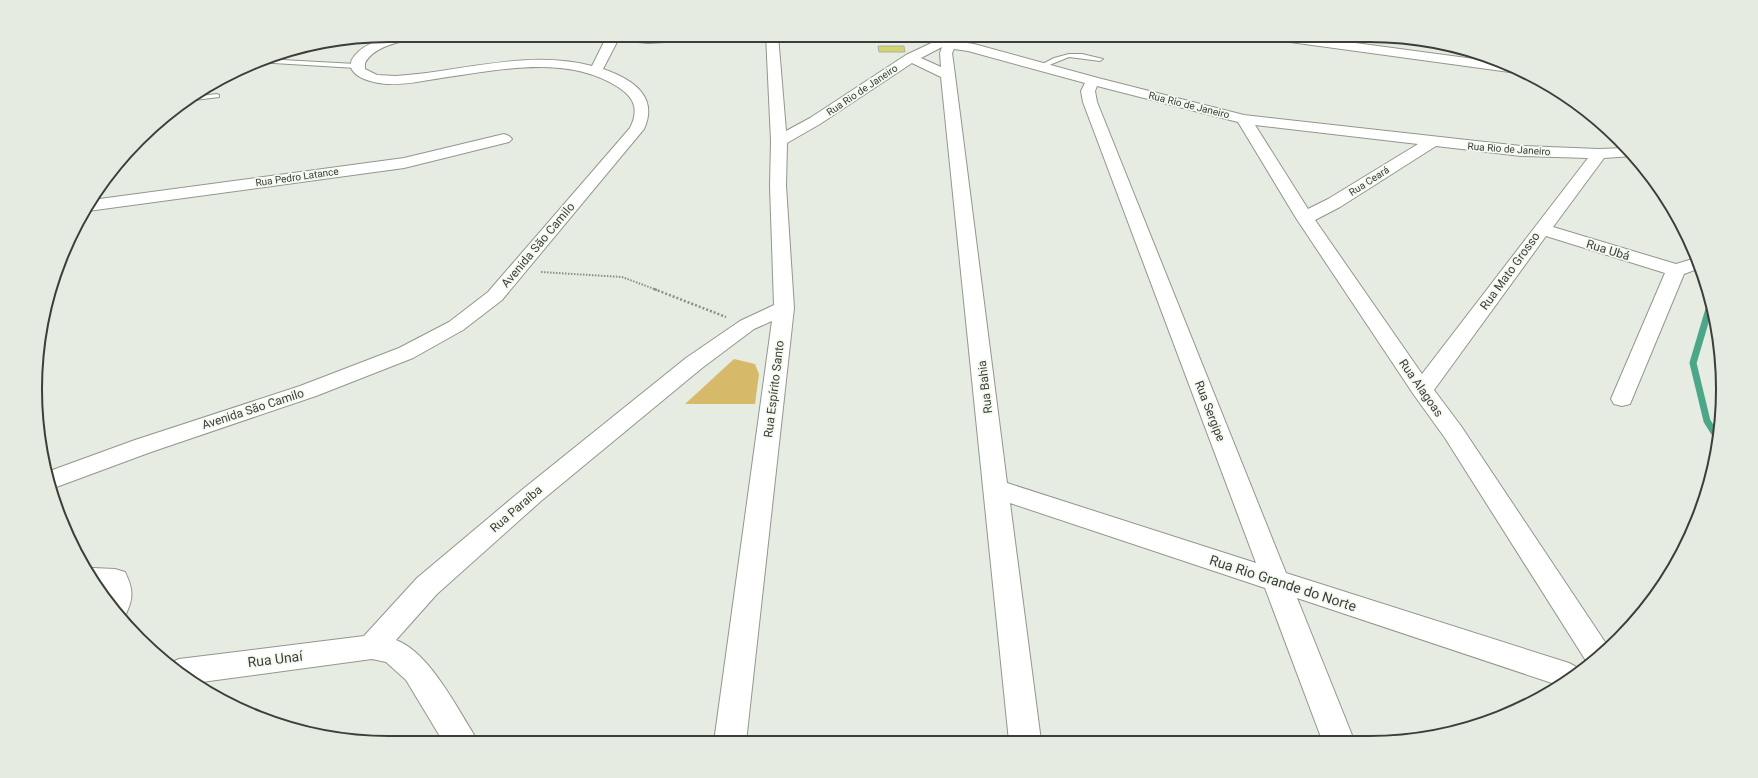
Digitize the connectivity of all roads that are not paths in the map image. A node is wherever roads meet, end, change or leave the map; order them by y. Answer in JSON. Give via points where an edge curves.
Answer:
{"nodes":[{"id":1,"x":385,"y":42,"type":"edge"},
{"id":2,"x":608,"y":42,"type":"edge"},
{"id":3,"x":772,"y":42,"type":"edge"},
{"id":4,"x":1320,"y":42,"type":"edge"},
{"id":5,"x":946,"y":44,"type":"edge"},
{"id":6,"x":1429,"y":48,"type":"edge"},
{"id":7,"x":910,"y":58,"type":"junction"},
{"id":8,"x":1440,"y":58,"type":"junction"},
{"id":9,"x":1100,"y":59,"type":"dead end"},
{"id":10,"x":273,"y":62,"type":"edge"},
{"id":11,"x":925,"y":65,"type":"junction"},
{"id":12,"x":356,"y":66,"type":"junction"},
{"id":13,"x":1040,"y":66,"type":"junction"},
{"id":14,"x":1498,"y":66,"type":"edge"},
{"id":15,"x":596,"y":71,"type":"junction"},
{"id":16,"x":948,"y":75,"type":"junction"},
{"id":17,"x":1093,"y":81,"type":"junction"},
{"id":18,"x":217,"y":96,"type":"dead end"},
{"id":19,"x":199,"y":98,"type":"edge"},
{"id":20,"x":1244,"y":119,"type":"junction"},
{"id":21,"x":504,"y":139,"type":"dead end"},
{"id":22,"x":779,"y":141,"type":"junction"},
{"id":23,"x":1431,"y":142,"type":"junction"},
{"id":24,"x":1622,"y":152,"type":"edge"},
{"id":25,"x":1599,"y":154,"type":"junction"},
{"id":26,"x":94,"y":205,"type":"edge"},
{"id":27,"x":1305,"y":218,"type":"junction"},
{"id":28,"x":1541,"y":230,"type":"junction"},
{"id":29,"x":1693,"y":265,"type":"edge"},
{"id":30,"x":1676,"y":270,"type":"junction"},
{"id":31,"x":784,"y":308,"type":"junction"},
{"id":32,"x":1422,"y":390,"type":"junction"},
{"id":33,"x":1622,"y":399,"type":"dead end"},
{"id":34,"x":54,"y":479,"type":"edge"},
{"id":35,"x":997,"y":489,"type":"junction"},
{"id":36,"x":98,"y":579,"type":"edge"},
{"id":37,"x":1275,"y":581,"type":"junction"},
{"id":38,"x":117,"y":603,"type":"edge"},
{"id":39,"x":372,"y":647,"type":"junction"},
{"id":40,"x":1596,"y":652,"type":"edge"},
{"id":41,"x":187,"y":671,"type":"edge"},
{"id":42,"x":1566,"y":675,"type":"edge"},
{"id":43,"x":458,"y":736,"type":"edge"},
{"id":44,"x":731,"y":736,"type":"edge"},
{"id":45,"x":1024,"y":736,"type":"edge"},
{"id":46,"x":1336,"y":736,"type":"edge"}],
"edges":[{"from":1,"to":12,"type":"street","via":[[358,59]]},
{"from":2,"to":15,"type":"street"},
{"from":3,"to":22,"type":"street","name":"Rua Espírito Santo"},
{"from":4,"to":8,"type":"street"},
{"from":5,"to":7,"type":"street","name":"Rua Rio de Janeiro","via":[[935,44]]},
{"from":5,"to":11,"type":"street"},
{"from":5,"to":13,"type":"street","name":"Rua Rio de Janeiro","via":[[975,48]]},
{"from":5,"to":16,"type":"street","name":"Rua Bahia"},
{"from":6,"to":8,"type":"street"},
{"from":7,"to":11,"type":"street"},
{"from":7,"to":22,"type":"street","name":"Rua Rio de Janeiro","via":[[815,121]]},
{"from":8,"to":14,"type":"street"},
{"from":9,"to":13,"type":"lane","via":[[1067,55]]},
{"from":10,"to":12,"type":"lane"},
{"from":11,"to":16,"type":"street"},
{"from":12,"to":15,"type":"street","name":"Avenida São Camilo","via":[[358,71],[369,77],[393,79],[530,64],[554,64]]},
{"from":13,"to":17,"type":"street","name":"Rua Rio de Janeiro"},
{"from":15,"to":34,"type":"street","name":"Avenida São Camilo","via":[[623,83],[634,92],[643,105],[643,117],[637,129],[495,296],[456,326],[406,353],[308,391],[143,446]]},
{"from":16,"to":35,"type":"street","name":"Rua Bahia"},
{"from":17,"to":20,"type":"street","name":"Rua Rio de Janeiro"},
{"from":17,"to":37,"type":"street","name":"Rua Sergipe","via":[[1088,91],[1090,102]]},
{"from":18,"to":19,"type":"lane"},
{"from":20,"to":23,"type":"street","name":"Rua Rio de Janeiro"},
{"from":20,"to":27,"type":"street","name":"Rua Alagoas"},
{"from":21,"to":26,"type":"street","name":"Rua Pedro Latance","via":[[404,163]]},
{"from":22,"to":31,"type":"street","name":"Rua Espírito Santo","via":[[778,186]]},
{"from":23,"to":25,"type":"street","name":"Rua Rio de Janeiro","via":[[1520,151]]},
{"from":23,"to":27,"type":"street","name":"Rua Ceará","via":[[1334,204]]},
{"from":24,"to":25,"type":"street","name":"Rua Rio de Janeiro"},
{"from":25,"to":28,"type":"street","name":"Rua Mato Grosso"},
{"from":27,"to":32,"type":"street","name":"Rua Alagoas"},
{"from":28,"to":30,"type":"street","name":"Rua Ubá"},
{"from":28,"to":32,"type":"street","name":"Rua Mato Grosso"},
{"from":29,"to":30,"type":"street"},
{"from":30,"to":33,"type":"street"},
{"from":31,"to":39,"type":"street","name":"Rua Paraíba","via":[[747,325],[694,363],[532,495],[427,586]]},
{"from":31,"to":44,"type":"street","name":"Rua Espírito Santo"},
{"from":32,"to":40,"type":"street","name":"Rua Alagoas"},
{"from":35,"to":37,"type":"street","name":"Rua Rio Grande do Norte"},
{"from":35,"to":45,"type":"street","name":"Rua Bahia"},
{"from":36,"to":38,"type":"street","via":[[115,580],[119,590]]},
{"from":37,"to":42,"type":"street","name":"Rua Rio Grande do Norte"},
{"from":37,"to":46,"type":"street","name":"Rua Sergipe"},
{"from":39,"to":41,"type":"street","name":"Rua Unaí"},
{"from":39,"to":43,"type":"street","via":[[394,652],[416,671]]}]}
